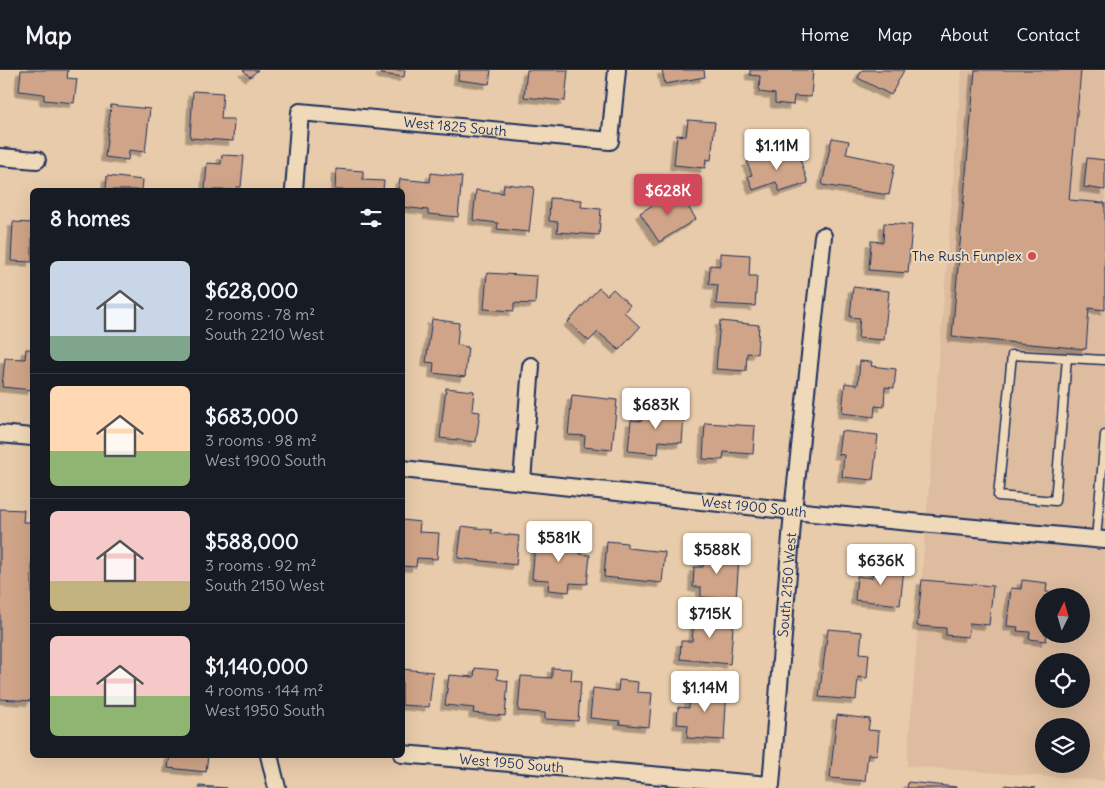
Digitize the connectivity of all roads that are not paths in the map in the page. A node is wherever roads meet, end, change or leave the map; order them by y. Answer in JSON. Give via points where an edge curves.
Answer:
{"nodes":[{"id":1,"x":617,"y":70,"type":"edge"},
{"id":2,"x":0,"y":157,"type":"edge"},
{"id":3,"x":37,"y":160,"type":"dead end"},
{"id":4,"x":294,"y":188,"type":"edge"},
{"id":5,"x":823,"y":236,"type":"dead end"},
{"id":6,"x":1067,"y":358,"type":"junction"},
{"id":7,"x":1105,"y":360,"type":"edge"},
{"id":8,"x":531,"y":366,"type":"dead end"},
{"id":9,"x":0,"y":434,"type":"edge"},
{"id":10,"x":1105,"y":435,"type":"edge"},
{"id":11,"x":30,"y":437,"type":"edge"},
{"id":12,"x":1105,"y":440,"type":"edge"},
{"id":13,"x":405,"y":470,"type":"edge"},
{"id":14,"x":522,"y":481,"type":"junction"},
{"id":15,"x":793,"y":511,"type":"junction"},
{"id":16,"x":1100,"y":540,"type":"edge"},
{"id":17,"x":405,"y":754,"type":"edge"},
{"id":18,"x":270,"y":758,"type":"edge"},
{"id":19,"x":771,"y":785,"type":"joint"},
{"id":20,"x":277,"y":788,"type":"edge"}],
"edges":[{"from":1,"to":4,"type":"street","name":"West 1825 South","via":[[610,141],[300,112]]},
{"from":2,"to":3,"type":"street"},
{"from":5,"to":15,"type":"street","name":"South 2150 West"},
{"from":6,"to":6,"type":"lane","via":[[1012,355],[998,496],[1055,501]]},
{"from":6,"to":7,"type":"lane"},
{"from":8,"to":14,"type":"street"},
{"from":9,"to":11,"type":"street"},
{"from":10,"to":12,"type":"lane"},
{"from":12,"to":16,"type":"lane"},
{"from":13,"to":14,"type":"street","name":"West 1900 South"},
{"from":14,"to":15,"type":"street","name":"West 1900 South"},
{"from":15,"to":16,"type":"street","name":"West 1900 South"},
{"from":15,"to":19,"type":"street","name":"South 2150 West"},
{"from":17,"to":19,"type":"street","name":"West 1950 South"},
{"from":18,"to":20,"type":"street"}]}
